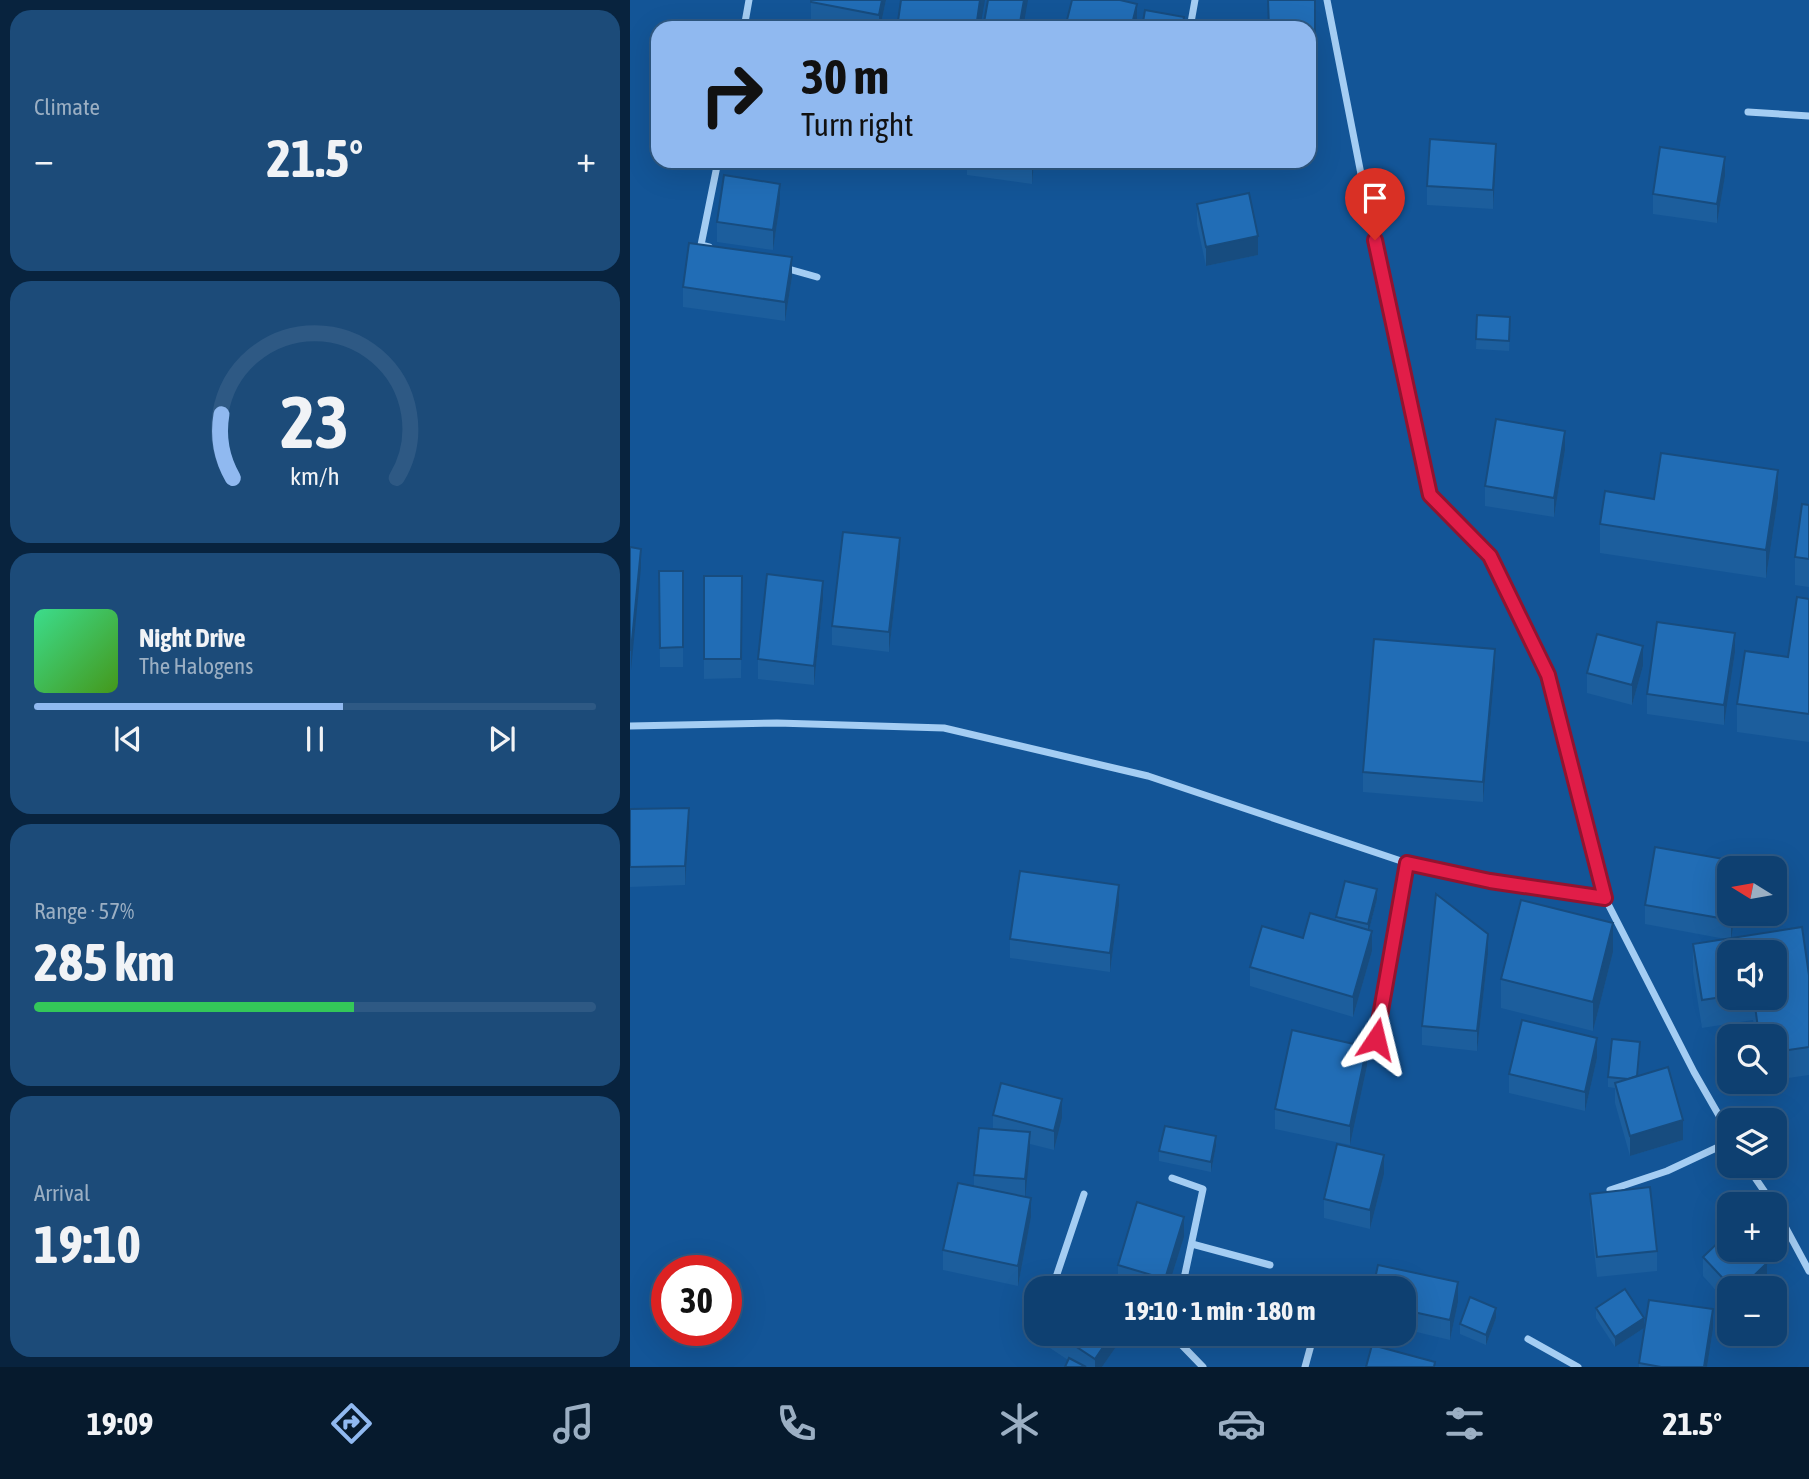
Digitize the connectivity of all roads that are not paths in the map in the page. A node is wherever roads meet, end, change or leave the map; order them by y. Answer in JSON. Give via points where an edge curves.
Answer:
{"nodes":[{"id":1,"x":749,"y":0,"type":"edge"},
{"id":2,"x":1195,"y":0,"type":"edge"},
{"id":3,"x":1327,"y":0,"type":"edge"},
{"id":4,"x":745,"y":21,"type":"edge"},
{"id":5,"x":1191,"y":21,"type":"edge"},
{"id":6,"x":1748,"y":112,"type":"dead end"},
{"id":7,"x":1809,"y":116,"type":"edge"},
{"id":8,"x":717,"y":168,"type":"edge"},
{"id":9,"x":714,"y":249,"type":"edge"},
{"id":10,"x":779,"y":267,"type":"edge"},
{"id":11,"x":817,"y":277,"type":"dead end"},
{"id":12,"x":630,"y":726,"type":"edge"},
{"id":13,"x":1407,"y":863,"type":"junction"},
{"id":14,"x":1605,"y":898,"type":"junction"},
{"id":15,"x":1376,"y":1039,"type":"dead end"},
{"id":16,"x":1717,"y":1112,"type":"edge"},
{"id":17,"x":1717,"y":1148,"type":"edge"},
{"id":18,"x":1172,"y":1178,"type":"dead end"},
{"id":19,"x":1610,"y":1190,"type":"edge"},
{"id":20,"x":1084,"y":1194,"type":"dead end"},
{"id":21,"x":1787,"y":1230,"type":"edge"},
{"id":22,"x":1192,"y":1244,"type":"junction"},
{"id":23,"x":1270,"y":1265,"type":"dead end"},
{"id":24,"x":1809,"y":1271,"type":"edge"},
{"id":25,"x":1056,"y":1276,"type":"edge"},
{"id":26,"x":1185,"y":1276,"type":"edge"},
{"id":27,"x":1528,"y":1339,"type":"dead end"},
{"id":28,"x":1183,"y":1346,"type":"edge"},
{"id":29,"x":1311,"y":1346,"type":"edge"},
{"id":30,"x":1203,"y":1367,"type":"edge"},
{"id":31,"x":1306,"y":1367,"type":"edge"},
{"id":32,"x":1578,"y":1367,"type":"edge"}],
"edges":[{"from":1,"to":4,"type":"street"},
{"from":2,"to":5,"type":"street"},
{"from":3,"to":14,"type":"street","via":[[1430,495],[1490,556],[1548,675]]},
{"from":6,"to":7,"type":"street"},
{"from":8,"to":9,"type":"street","via":[[701,245]]},
{"from":10,"to":11,"type":"street"},
{"from":12,"to":13,"type":"street","via":[[776,723],[944,728],[1148,776]]},
{"from":13,"to":14,"type":"street"},
{"from":13,"to":15,"type":"street"},
{"from":14,"to":16,"type":"street"},
{"from":17,"to":19,"type":"street","via":[[1668,1171]]},
{"from":18,"to":22,"type":"street","via":[[1203,1189]]},
{"from":20,"to":25,"type":"street"},
{"from":21,"to":24,"type":"street"},
{"from":22,"to":23,"type":"street"},
{"from":22,"to":26,"type":"street"},
{"from":27,"to":32,"type":"street"},
{"from":28,"to":30,"type":"street"},
{"from":29,"to":31,"type":"street"}]}
